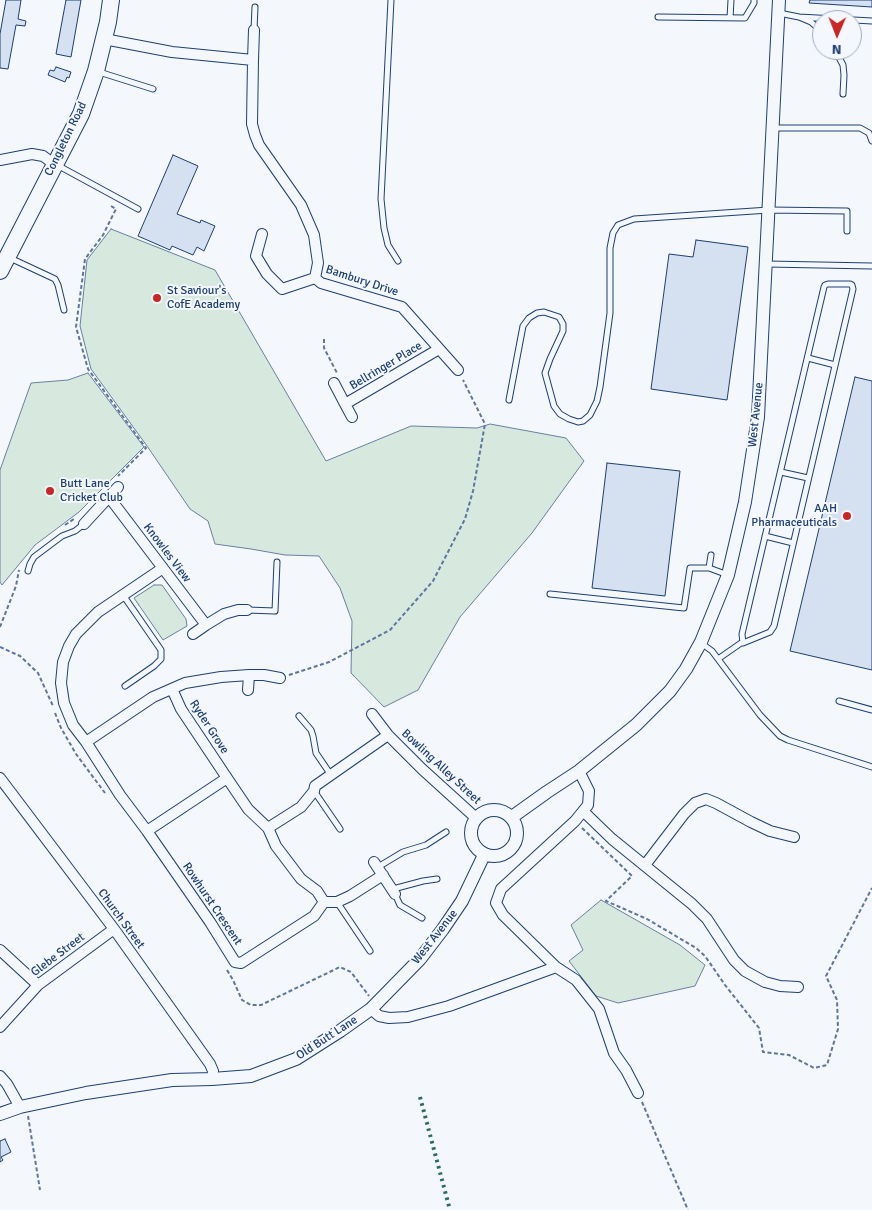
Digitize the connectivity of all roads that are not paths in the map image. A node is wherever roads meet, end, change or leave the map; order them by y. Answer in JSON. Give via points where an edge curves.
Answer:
{"nodes":[{"id":1,"x":111,"y":0,"type":"edge"},
{"id":2,"x":391,"y":0,"type":"edge"},
{"id":3,"x":731,"y":0,"type":"edge"},
{"id":4,"x":754,"y":0,"type":"edge"},
{"id":5,"x":779,"y":6,"type":"edge"},
{"id":6,"x":255,"y":7,"type":"dead end"},
{"id":7,"x":658,"y":17,"type":"dead end"},
{"id":8,"x":799,"y":17,"type":"junction"},
{"id":9,"x":730,"y":18,"type":"junction"},
{"id":10,"x":872,"y":21,"type":"edge"},
{"id":11,"x":812,"y":23,"type":"edge"},
{"id":12,"x":254,"y":30,"type":"joint"},
{"id":13,"x":104,"y":39,"type":"junction"},
{"id":14,"x":253,"y":60,"type":"junction"},
{"id":15,"x":840,"y":60,"type":"edge"},
{"id":16,"x":96,"y":71,"type":"junction"},
{"id":17,"x":153,"y":89,"type":"dead end"},
{"id":18,"x":842,"y":94,"type":"dead end"},
{"id":19,"x":773,"y":128,"type":"junction"},
{"id":20,"x":872,"y":142,"type":"edge"},
{"id":21,"x":0,"y":160,"type":"edge"},
{"id":22,"x":54,"y":164,"type":"junction"},
{"id":23,"x":138,"y":208,"type":"dead end"},
{"id":24,"x":769,"y":210,"type":"junction"},
{"id":25,"x":847,"y":231,"type":"dead end"},
{"id":26,"x":262,"y":234,"type":"dead end"},
{"id":27,"x":398,"y":261,"type":"dead end"},
{"id":28,"x":3,"y":264,"type":"edge"},
{"id":29,"x":766,"y":264,"type":"junction"},
{"id":30,"x":872,"y":266,"type":"edge"},
{"id":31,"x":315,"y":278,"type":"junction"},
{"id":32,"x":64,"y":310,"type":"dead end"},
{"id":33,"x":439,"y":349,"type":"junction"},
{"id":34,"x":808,"y":358,"type":"junction"},
{"id":35,"x":835,"y":365,"type":"junction"},
{"id":36,"x":458,"y":370,"type":"road end"},
{"id":37,"x":334,"y":383,"type":"road end"},
{"id":38,"x":509,"y":400,"type":"dead end"},
{"id":39,"x":346,"y":404,"type":"junction"},
{"id":40,"x":352,"y":417,"type":"dead end"},
{"id":41,"x":780,"y":472,"type":"junction"},
{"id":42,"x":808,"y":478,"type":"junction"},
{"id":43,"x":115,"y":484,"type":"road end"},
{"id":44,"x":109,"y":497,"type":"junction"},
{"id":45,"x":81,"y":520,"type":"joint"},
{"id":46,"x":765,"y":536,"type":"junction"},
{"id":47,"x":793,"y":543,"type":"junction"},
{"id":48,"x":711,"y":556,"type":"dead end"},
{"id":49,"x":277,"y":562,"type":"dead end"},
{"id":50,"x":163,"y":568,"type":"junction"},
{"id":51,"x":708,"y":568,"type":"junction"},
{"id":52,"x":28,"y":571,"type":"dead end"},
{"id":53,"x":728,"y":575,"type":"junction"},
{"id":54,"x":550,"y":594,"type":"dead end"},
{"id":55,"x":123,"y":595,"type":"junction"},
{"id":56,"x":247,"y":610,"type":"joint"},
{"id":57,"x":206,"y":624,"type":"junction"},
{"id":58,"x":194,"y":634,"type":"dead end"},
{"id":59,"x":701,"y":642,"type":"junction"},
{"id":60,"x":743,"y":642,"type":"junction"},
{"id":61,"x":718,"y":659,"type":"junction"},
{"id":62,"x":249,"y":675,"type":"junction"},
{"id":63,"x":280,"y":678,"type":"road end"},
{"id":64,"x":125,"y":686,"type":"dead end"},
{"id":65,"x":172,"y":689,"type":"junction"},
{"id":66,"x":248,"y":690,"type":"dead end"},
{"id":67,"x":839,"y":701,"type":"dead end"},
{"id":68,"x":872,"y":710,"type":"edge"},
{"id":69,"x":372,"y":714,"type":"dead end"},
{"id":70,"x":299,"y":716,"type":"dead end"},
{"id":71,"x":388,"y":735,"type":"junction"},
{"id":72,"x":86,"y":742,"type":"junction"},
{"id":73,"x":872,"y":767,"type":"edge"},
{"id":74,"x":579,"y":771,"type":"junction"},
{"id":75,"x":330,"y":775,"type":"junction"},
{"id":76,"x":227,"y":778,"type":"junction"},
{"id":77,"x":1,"y":783,"type":"edge"},
{"id":78,"x":314,"y":791,"type":"junction"},
{"id":79,"x":583,"y":811,"type":"junction"},
{"id":80,"x":512,"y":817,"type":"junction"},
{"id":81,"x":476,"y":818,"type":"junction"},
{"id":82,"x":268,"y":828,"type":"junction"},
{"id":83,"x":340,"y":829,"type":"dead end"},
{"id":84,"x":147,"y":831,"type":"junction"},
{"id":85,"x":446,"y":832,"type":"dead end"},
{"id":86,"x":794,"y":837,"type":"dead end"},
{"id":87,"x":484,"y":855,"type":"junction"},
{"id":88,"x":645,"y":865,"type":"junction"},
{"id":89,"x":378,"y":868,"type":"junction"},
{"id":90,"x":437,"y":879,"type":"dead end"},
{"id":91,"x":394,"y":891,"type":"junction"},
{"id":92,"x":324,"y":902,"type":"junction"},
{"id":93,"x":337,"y":902,"type":"junction"},
{"id":94,"x":422,"y":918,"type":"dead end"},
{"id":95,"x":114,"y":929,"type":"junction"},
{"id":96,"x":0,"y":950,"type":"edge"},
{"id":97,"x":370,"y":951,"type":"dead end"},
{"id":98,"x":556,"y":967,"type":"junction"},
{"id":99,"x":38,"y":985,"type":"junction"},
{"id":100,"x":798,"y":987,"type":"dead end"},
{"id":101,"x":371,"y":1009,"type":"junction"},
{"id":102,"x":0,"y":1027,"type":"edge"},
{"id":103,"x":0,"y":1076,"type":"edge"},
{"id":104,"x":212,"y":1080,"type":"junction"},
{"id":105,"x":638,"y":1093,"type":"road end"},
{"id":106,"x":23,"y":1106,"type":"junction"},
{"id":107,"x":0,"y":1114,"type":"edge"}],
"edges":[{"from":1,"to":13,"type":"highway","name":"Congleton Road"},
{"from":2,"to":27,"type":"lane","via":[[381,199],[388,245]]},
{"from":3,"to":9,"type":"lane"},
{"from":4,"to":9,"type":"lane","via":[[745,18]]},
{"from":5,"to":8,"type":"lane"},
{"from":5,"to":19,"type":"street","name":"West Avenue"},
{"from":6,"to":12,"type":"lane"},
{"from":7,"to":9,"type":"lane"},
{"from":8,"to":10,"type":"lane"},
{"from":8,"to":11,"type":"lane"},
{"from":12,"to":14,"type":"street","name":"Bambury Drive"},
{"from":13,"to":14,"type":"street","via":[[172,52]]},
{"from":13,"to":16,"type":"highway","name":"Congleton Road"},
{"from":14,"to":31,"type":"street","name":"Bambury Drive","via":[[252,124],[255,135],[259,146],[301,205],[314,235],[318,263]]},
{"from":15,"to":18,"type":"lane","via":[[844,75]]},
{"from":16,"to":17,"type":"lane"},
{"from":16,"to":22,"type":"highway","name":"Congleton Road","via":[[81,114]]},
{"from":19,"to":20,"type":"lane","via":[[860,128],[868,133]]},
{"from":19,"to":24,"type":"street","name":"West Avenue"},
{"from":21,"to":22,"type":"street","via":[[32,154],[43,156]]},
{"from":22,"to":23,"type":"lane"},
{"from":22,"to":28,"type":"highway","name":"Congleton Road"},
{"from":24,"to":25,"type":"lane","via":[[847,211]]},
{"from":24,"to":29,"type":"street","name":"West Avenue"},
{"from":24,"to":38,"type":"lane","via":[[634,219],[618,226],[610,248],[610,313],[600,387],[590,415],[578,422],[560,414],[554,406],[546,373],[564,324],[559,318],[544,312],[529,318],[523,326]]},
{"from":26,"to":31,"type":"street","via":[[256,256],[282,289]]},
{"from":28,"to":32,"type":"lane","via":[[55,279]]},
{"from":29,"to":30,"type":"lane"},
{"from":29,"to":53,"type":"street","name":"West Avenue","via":[[758,417],[745,502]]},
{"from":31,"to":33,"type":"street","name":"Bambury Drive","via":[[321,284],[402,307]]},
{"from":33,"to":36,"type":"street","name":"Bambury Drive"},
{"from":33,"to":39,"type":"street","name":"Bellringer Place"},
{"from":34,"to":35,"type":"lane"},
{"from":34,"to":35,"type":"lane","via":[[826,285],[850,284],[852,289]]},
{"from":34,"to":41,"type":"lane"},
{"from":35,"to":42,"type":"lane"},
{"from":37,"to":39,"type":"street","name":"Bellringer Place"},
{"from":39,"to":40,"type":"street","name":"Bellringer Place"},
{"from":41,"to":42,"type":"lane"},
{"from":41,"to":46,"type":"lane"},
{"from":42,"to":47,"type":"lane"},
{"from":43,"to":44,"type":"street"},
{"from":44,"to":45,"type":"street"},
{"from":44,"to":50,"type":"street","name":"Knowles View"},
{"from":45,"to":52,"type":"lane","via":[[75,531],[62,536],[34,557]]},
{"from":46,"to":47,"type":"lane"},
{"from":46,"to":60,"type":"lane","via":[[742,634]]},
{"from":47,"to":60,"type":"lane","via":[[774,626],[770,632]]},
{"from":48,"to":51,"type":"lane"},
{"from":49,"to":56,"type":"lane","via":[[275,611]]},
{"from":50,"to":55,"type":"street","name":"Rowhurst Crescent"},
{"from":50,"to":57,"type":"street","name":"Knowles View"},
{"from":51,"to":53,"type":"lane"},
{"from":51,"to":54,"type":"lane","via":[[690,568],[684,608]]},
{"from":53,"to":59,"type":"street","name":"West Avenue"},
{"from":55,"to":64,"type":"lane","via":[[161,650],[161,659]]},
{"from":55,"to":72,"type":"street","name":"Rowhurst Crescent","via":[[98,612],[76,634],[63,662],[61,684],[64,703],[73,725]]},
{"from":56,"to":57,"type":"street","via":[[232,611]]},
{"from":57,"to":58,"type":"street"},
{"from":59,"to":61,"type":"lane"},
{"from":59,"to":74,"type":"street","name":"West Avenue","via":[[670,691],[636,725]]},
{"from":60,"to":61,"type":"lane"},
{"from":61,"to":73,"type":"lane","via":[[780,736]]},
{"from":62,"to":63,"type":"street","name":"Ryder Grove"},
{"from":62,"to":65,"type":"street","name":"Ryder Grove","via":[[185,683]]},
{"from":62,"to":66,"type":"street"},
{"from":65,"to":72,"type":"street","name":"Ryder Grove","via":[[153,697]]},
{"from":65,"to":76,"type":"street","name":"Ryder Grove","via":[[181,709]]},
{"from":67,"to":68,"type":"lane"},
{"from":69,"to":71,"type":"street","name":"Bowling Alley Street"},
{"from":70,"to":75,"type":"lane","via":[[310,730],[316,752]]},
{"from":71,"to":75,"type":"street","name":"Bowling Alley Street"},
{"from":71,"to":81,"type":"street","name":"Bowling Alley Street"},
{"from":72,"to":84,"type":"street","name":"Rowhurst Crescent"},
{"from":74,"to":79,"type":"street","via":[[589,791],[588,805]]},
{"from":74,"to":80,"type":"street","name":"West Avenue"},
{"from":75,"to":78,"type":"street","name":"Bowling Alley Street","via":[[315,786]]},
{"from":76,"to":82,"type":"street","via":[[248,809]]},
{"from":76,"to":84,"type":"street"},
{"from":77,"to":95,"type":"street","name":"Church Street"},
{"from":78,"to":82,"type":"street","name":"Bowling Alley Street","via":[[300,807]]},
{"from":78,"to":83,"type":"lane"},
{"from":79,"to":88,"type":"street"},
{"from":79,"to":98,"type":"street","via":[[501,889],[496,902],[503,915]]},
{"from":80,"to":81,"type":"street","via":[[502,811],[489,810]]},
{"from":80,"to":87,"type":"street","via":[[518,836],[514,847],[505,855]]},
{"from":81,"to":87,"type":"street","via":[[470,834],[474,846]]},
{"from":82,"to":92,"type":"street","via":[[276,846],[301,879],[318,891]]},
{"from":84,"to":92,"type":"street","name":"Rowhurst Crescent","via":[[235,962],[241,962],[314,916]]},
{"from":85,"to":89,"type":"lane","via":[[426,846],[403,852]]},
{"from":86,"to":88,"type":"street","via":[[751,822],[706,799],[695,803],[684,814]]},
{"from":87,"to":101,"type":"street","name":"West Avenue","via":[[462,901],[420,959]]},
{"from":88,"to":100,"type":"street","via":[[707,919],[734,960],[745,970],[765,982]]},
{"from":89,"to":91,"type":"street"},
{"from":89,"to":93,"type":"street","via":[[350,896]]},
{"from":90,"to":91,"type":"lane"},
{"from":91,"to":94,"type":"lane","via":[[400,905]]},
{"from":92,"to":93,"type":"street"},
{"from":93,"to":97,"type":"lane"},
{"from":95,"to":99,"type":"street","name":"Glebe Street"},
{"from":95,"to":104,"type":"street","name":"Church Street","via":[[210,1064]]},
{"from":96,"to":99,"type":"street"},
{"from":98,"to":101,"type":"street","name":"Old Butt Lane","via":[[449,1006],[408,1017],[379,1016]]},
{"from":98,"to":105,"type":"street","via":[[576,980],[599,1008],[614,1053]]},
{"from":99,"to":102,"type":"street","name":"Glebe Street"},
{"from":101,"to":104,"type":"street","name":"Old Butt Lane","via":[[296,1059],[251,1076]]},
{"from":103,"to":106,"type":"street"},
{"from":104,"to":106,"type":"street","name":"Old Butt Lane","via":[[172,1080]]},
{"from":106,"to":107,"type":"street","name":"Old Butt Lane"}]}
